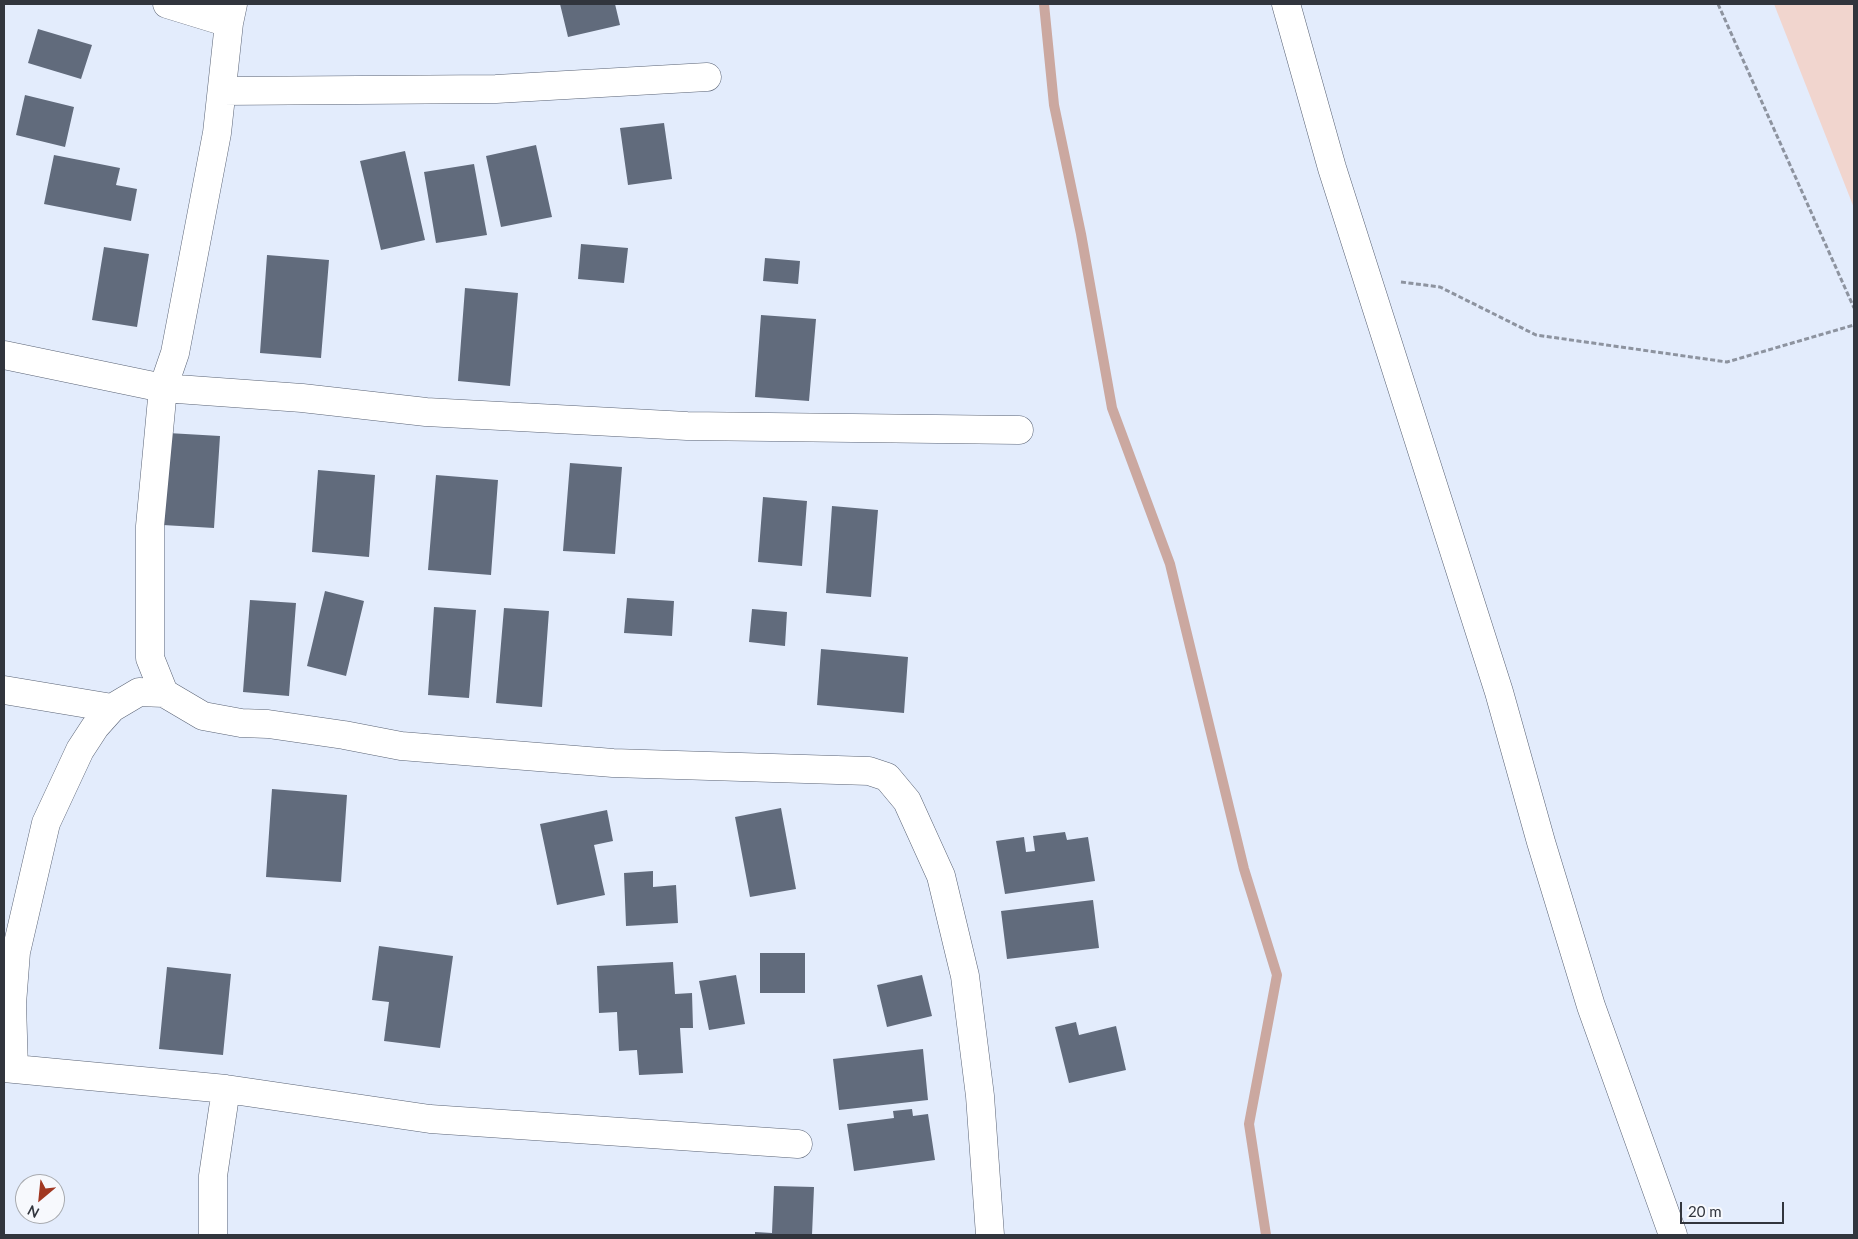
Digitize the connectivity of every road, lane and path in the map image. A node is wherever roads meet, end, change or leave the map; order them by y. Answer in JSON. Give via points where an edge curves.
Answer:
{"nodes":[{"id":1,"x":166,"y":4,"type":"edge"},
{"id":2,"x":1286,"y":4,"type":"edge"},
{"id":3,"x":1718,"y":4,"type":"edge"},
{"id":4,"x":231,"y":13,"type":"edge"},
{"id":5,"x":707,"y":77,"type":"dead end"},
{"id":6,"x":222,"y":91,"type":"junction"},
{"id":7,"x":1368,"y":278,"type":"junction"},
{"id":8,"x":1854,"y":308,"type":"edge"},
{"id":9,"x":1854,"y":325,"type":"edge"},
{"id":10,"x":4,"y":355,"type":"edge"},
{"id":11,"x":162,"y":388,"type":"junction"},
{"id":12,"x":1019,"y":430,"type":"dead end"},
{"id":13,"x":4,"y":690,"type":"edge"},
{"id":14,"x":164,"y":693,"type":"junction"},
{"id":15,"x":112,"y":708,"type":"junction"},
{"id":16,"x":9,"y":1069,"type":"edge"},
{"id":17,"x":226,"y":1090,"type":"junction"},
{"id":18,"x":798,"y":1144,"type":"dead end"},
{"id":19,"x":213,"y":1235,"type":"edge"},
{"id":20,"x":990,"y":1235,"type":"edge"},
{"id":21,"x":1673,"y":1235,"type":"edge"}],
"edges":[{"from":1,"to":4,"type":"street"},
{"from":2,"to":7,"type":"street","via":[[1332,168]]},
{"from":3,"to":8,"type":"path"},
{"from":4,"to":6,"type":"street"},
{"from":5,"to":6,"type":"street","via":[[496,89]]},
{"from":6,"to":11,"type":"street","via":[[218,133],[177,344]]},
{"from":7,"to":9,"type":"path","via":[[1440,287],[1536,335],[1727,362]]},
{"from":7,"to":21,"type":"street","via":[[1499,692],[1591,1006]]},
{"from":10,"to":11,"type":"street"},
{"from":11,"to":12,"type":"street","via":[[302,398],[426,412],[585,422]]},
{"from":11,"to":14,"type":"street","via":[[150,526],[150,658]]},
{"from":13,"to":15,"type":"street"},
{"from":14,"to":15,"type":"street","via":[[139,692]]},
{"from":14,"to":20,"type":"street","via":[[203,716],[401,746],[613,763],[869,771],[887,777],[906,801],[941,876],[965,976],[980,1096]]},
{"from":15,"to":16,"type":"street","via":[[80,750],[46,823],[16,952]]},
{"from":16,"to":17,"type":"street"},
{"from":17,"to":18,"type":"street","via":[[430,1119]]},
{"from":17,"to":19,"type":"street","via":[[213,1176]]}]}
